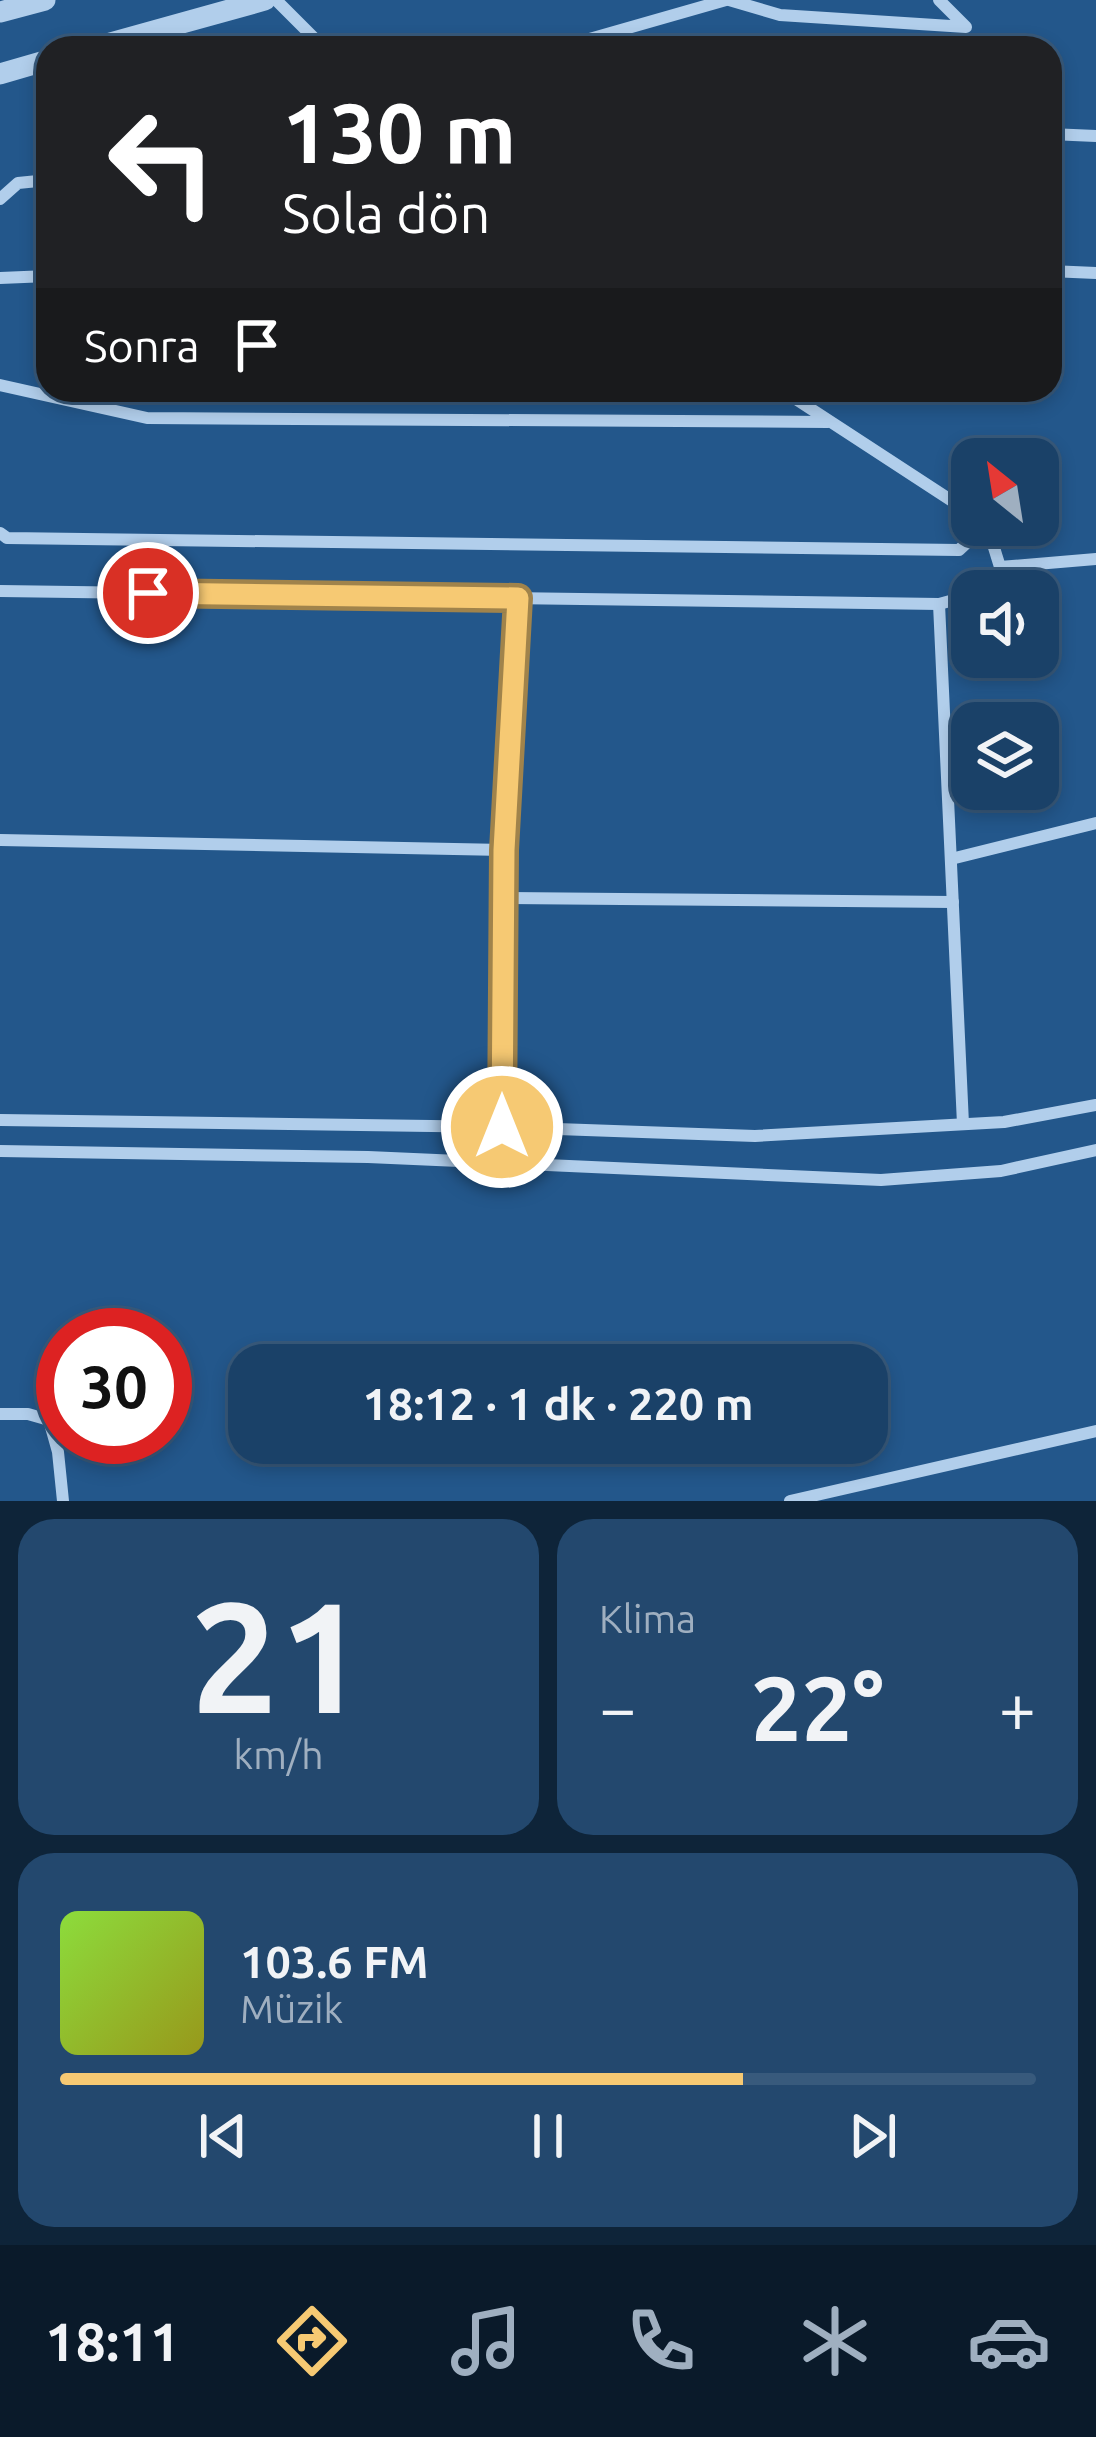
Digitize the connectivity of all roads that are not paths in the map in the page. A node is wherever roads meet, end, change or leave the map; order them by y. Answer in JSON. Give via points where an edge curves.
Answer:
{"nodes":[{"id":1,"x":45,"y":0,"type":"edge"},
{"id":2,"x":265,"y":0,"type":"edge"},
{"id":3,"x":276,"y":0,"type":"edge"},
{"id":4,"x":727,"y":0,"type":"edge"},
{"id":5,"x":939,"y":0,"type":"edge"},
{"id":6,"x":0,"y":12,"type":"edge"},
{"id":7,"x":135,"y":36,"type":"edge"},
{"id":8,"x":312,"y":36,"type":"edge"},
{"id":9,"x":600,"y":36,"type":"edge"},
{"id":10,"x":36,"y":64,"type":"edge"},
{"id":11,"x":0,"y":74,"type":"edge"},
{"id":12,"x":1062,"y":135,"type":"edge"},
{"id":13,"x":1096,"y":136,"type":"edge"},
{"id":14,"x":36,"y":181,"type":"edge"},
{"id":15,"x":0,"y":199,"type":"edge"},
{"id":16,"x":1062,"y":272,"type":"edge"},
{"id":17,"x":1096,"y":273,"type":"edge"},
{"id":18,"x":36,"y":276,"type":"edge"},
{"id":19,"x":0,"y":278,"type":"edge"},
{"id":20,"x":0,"y":385,"type":"edge"},
{"id":21,"x":36,"y":393,"type":"edge"},
{"id":22,"x":76,"y":402,"type":"edge"},
{"id":23,"x":799,"y":402,"type":"edge"},
{"id":24,"x":828,"y":422,"type":"junction"},
{"id":25,"x":951,"y":501,"type":"edge"},
{"id":26,"x":0,"y":533,"type":"edge"},
{"id":27,"x":963,"y":546,"type":"edge"},
{"id":28,"x":993,"y":546,"type":"edge"},
{"id":29,"x":1096,"y":559,"type":"edge"},
{"id":30,"x":1000,"y":567,"type":"junction"},
{"id":31,"x":999,"y":570,"type":"edge"},
{"id":32,"x":0,"y":591,"type":"edge"},
{"id":33,"x":518,"y":598,"type":"junction"},
{"id":34,"x":951,"y":601,"type":"edge"},
{"id":35,"x":939,"y":604,"type":"junction"},
{"id":36,"x":1096,"y":823,"type":"edge"},
{"id":37,"x":0,"y":840,"type":"edge"},
{"id":38,"x":504,"y":850,"type":"junction"},
{"id":39,"x":951,"y":859,"type":"junction"},
{"id":40,"x":503,"y":898,"type":"junction"},
{"id":41,"x":953,"y":902,"type":"junction"},
{"id":42,"x":1096,"y":1105,"type":"edge"},
{"id":43,"x":0,"y":1120,"type":"edge"},
{"id":44,"x":963,"y":1124,"type":"junction"},
{"id":45,"x":502,"y":1127,"type":"junction"},
{"id":46,"x":0,"y":1150,"type":"edge"},
{"id":47,"x":1096,"y":1150,"type":"edge"},
{"id":48,"x":0,"y":1414,"type":"edge"},
{"id":49,"x":1096,"y":1431,"type":"edge"},
{"id":50,"x":63,"y":1501,"type":"edge"},
{"id":51,"x":790,"y":1501,"type":"edge"}],
"edges":[{"from":1,"to":6,"type":"street"},
{"from":2,"to":7,"type":"street"},
{"from":3,"to":8,"type":"street"},
{"from":4,"to":5,"type":"street","via":[[780,15],[966,27]]},
{"from":4,"to":9,"type":"street"},
{"from":10,"to":11,"type":"street"},
{"from":12,"to":13,"type":"street"},
{"from":14,"to":15,"type":"street","via":[[18,183]]},
{"from":16,"to":17,"type":"street"},
{"from":18,"to":19,"type":"street"},
{"from":20,"to":21,"type":"street"},
{"from":22,"to":24,"type":"street","via":[[147,418]]},
{"from":23,"to":24,"type":"street"},
{"from":24,"to":25,"type":"street"},
{"from":26,"to":27,"type":"street"},
{"from":28,"to":30,"type":"street"},
{"from":29,"to":30,"type":"street"},
{"from":30,"to":31,"type":"street"},
{"from":32,"to":33,"type":"street"},
{"from":33,"to":35,"type":"street"},
{"from":33,"to":38,"type":"street"},
{"from":34,"to":35,"type":"street"},
{"from":35,"to":39,"type":"street"},
{"from":36,"to":39,"type":"street"},
{"from":37,"to":38,"type":"street"},
{"from":38,"to":40,"type":"street"},
{"from":39,"to":41,"type":"street"},
{"from":40,"to":41,"type":"street"},
{"from":40,"to":45,"type":"street"},
{"from":41,"to":44,"type":"street"},
{"from":42,"to":44,"type":"street"},
{"from":43,"to":45,"type":"street"},
{"from":44,"to":45,"type":"street","via":[[755,1136]]},
{"from":46,"to":47,"type":"street","via":[[881,1180],[1001,1171]]},
{"from":48,"to":50,"type":"street","via":[[49,1420]]},
{"from":49,"to":51,"type":"street"}]}
